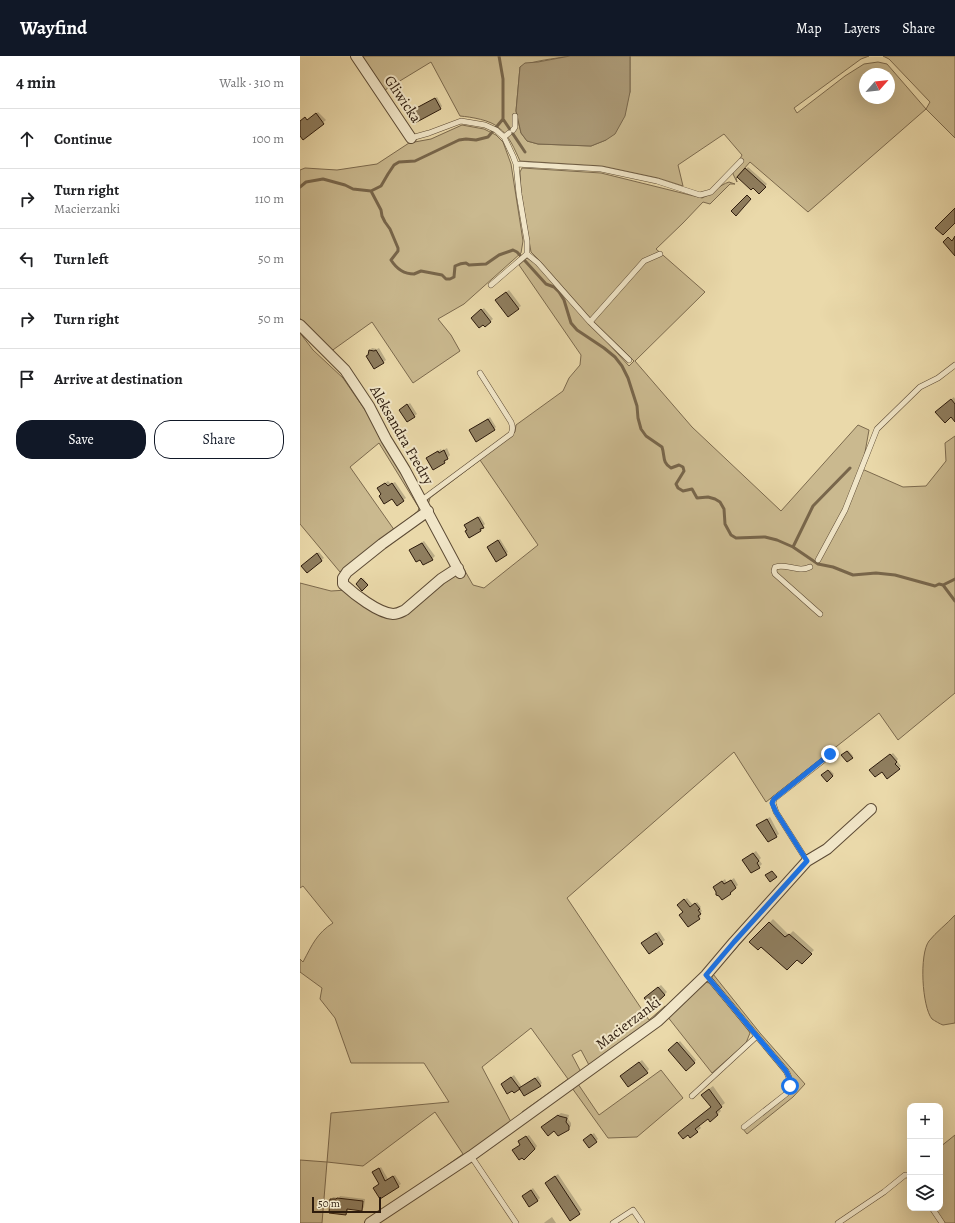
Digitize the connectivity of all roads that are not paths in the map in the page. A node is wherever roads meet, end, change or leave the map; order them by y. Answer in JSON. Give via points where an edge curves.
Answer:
{"nodes":[{"id":1,"x":356,"y":56,"type":"edge"},
{"id":2,"x":515,"y":116,"type":"dead end"},
{"id":3,"x":504,"y":137,"type":"junction"},
{"id":4,"x":411,"y":138,"type":"joint"},
{"id":5,"x":741,"y":161,"type":"dead end"},
{"id":6,"x":516,"y":164,"type":"junction"},
{"id":7,"x":660,"y":254,"type":"dead end"},
{"id":8,"x":525,"y":255,"type":"junction"},
{"id":9,"x":491,"y":284,"type":"dead end"},
{"id":10,"x":590,"y":322,"type":"junction"},
{"id":11,"x":300,"y":325,"type":"edge"},
{"id":12,"x":629,"y":360,"type":"dead end"},
{"id":13,"x":955,"y":365,"type":"edge"},
{"id":14,"x":480,"y":373,"type":"dead end"},
{"id":15,"x":422,"y":500,"type":"junction"},
{"id":16,"x":428,"y":511,"type":"junction"},
{"id":17,"x":818,"y":560,"type":"dead end"},
{"id":18,"x":810,"y":567,"type":"dead end"},
{"id":19,"x":820,"y":614,"type":"dead end"},
{"id":20,"x":830,"y":754,"type":"dead end"},
{"id":21,"x":871,"y":809,"type":"dead end"},
{"id":22,"x":807,"y":861,"type":"junction"},
{"id":23,"x":706,"y":975,"type":"junction"},
{"id":24,"x":757,"y":1036,"type":"junction"},
{"id":25,"x":692,"y":1096,"type":"dead end"},
{"id":26,"x":744,"y":1127,"type":"dead end"},
{"id":27,"x":471,"y":1156,"type":"junction"},
{"id":28,"x":907,"y":1175,"type":"edge"},
{"id":29,"x":934,"y":1211,"type":"edge"},
{"id":30,"x":370,"y":1223,"type":"edge"},
{"id":31,"x":516,"y":1223,"type":"edge"},
{"id":32,"x":613,"y":1223,"type":"edge"},
{"id":33,"x":642,"y":1223,"type":"edge"},
{"id":34,"x":838,"y":1223,"type":"edge"},
{"id":35,"x":942,"y":1223,"type":"edge"}],
"edges":[{"from":1,"to":4,"type":"street","name":"Gliwicka"},
{"from":2,"to":3,"type":"lane","via":[[515,127]]},
{"from":3,"to":4,"type":"lane","via":[[485,125],[461,121],[429,134]]},
{"from":3,"to":6,"type":"lane"},
{"from":5,"to":6,"type":"lane","via":[[711,192],[700,195],[657,181],[601,169]]},
{"from":6,"to":8,"type":"lane","via":[[526,241]]},
{"from":7,"to":10,"type":"lane","via":[[644,261]]},
{"from":8,"to":9,"type":"lane"},
{"from":8,"to":10,"type":"lane","via":[[538,263]]},
{"from":10,"to":12,"type":"lane"},
{"from":11,"to":15,"type":"street","name":"Aleksandra Fredry","via":[[350,376]]},
{"from":13,"to":17,"type":"lane","via":[[920,387],[877,429],[845,510]]},
{"from":14,"to":15,"type":"lane","via":[[511,422],[513,431]]},
{"from":15,"to":16,"type":"street","name":"Aleksandra Fredry"},
{"from":16,"to":16,"type":"street","name":"Aleksandra Fredry","via":[[347,572],[342,578],[343,584],[377,609],[394,614],[405,610],[441,579],[459,571]]},
{"from":18,"to":19,"type":"lane","via":[[799,570],[780,566],[774,570],[775,574]]},
{"from":20,"to":22,"type":"lane","via":[[772,803]]},
{"from":21,"to":22,"type":"street","name":"Macierzanki","via":[[827,849]]},
{"from":22,"to":23,"type":"street","name":"Macierzanki"},
{"from":23,"to":24,"type":"lane"},
{"from":23,"to":27,"type":"street","name":"Macierzanki","via":[[644,1032]]},
{"from":24,"to":25,"type":"lane"},
{"from":24,"to":26,"type":"lane","via":[[789,1075],[790,1083],[786,1094]]},
{"from":27,"to":30,"type":"street","name":"Macierzanki"},
{"from":27,"to":31,"type":"lane"},
{"from":28,"to":34,"type":"lane"},
{"from":29,"to":35,"type":"lane"},
{"from":32,"to":33,"type":"lane","via":[[633,1210]]}]}
